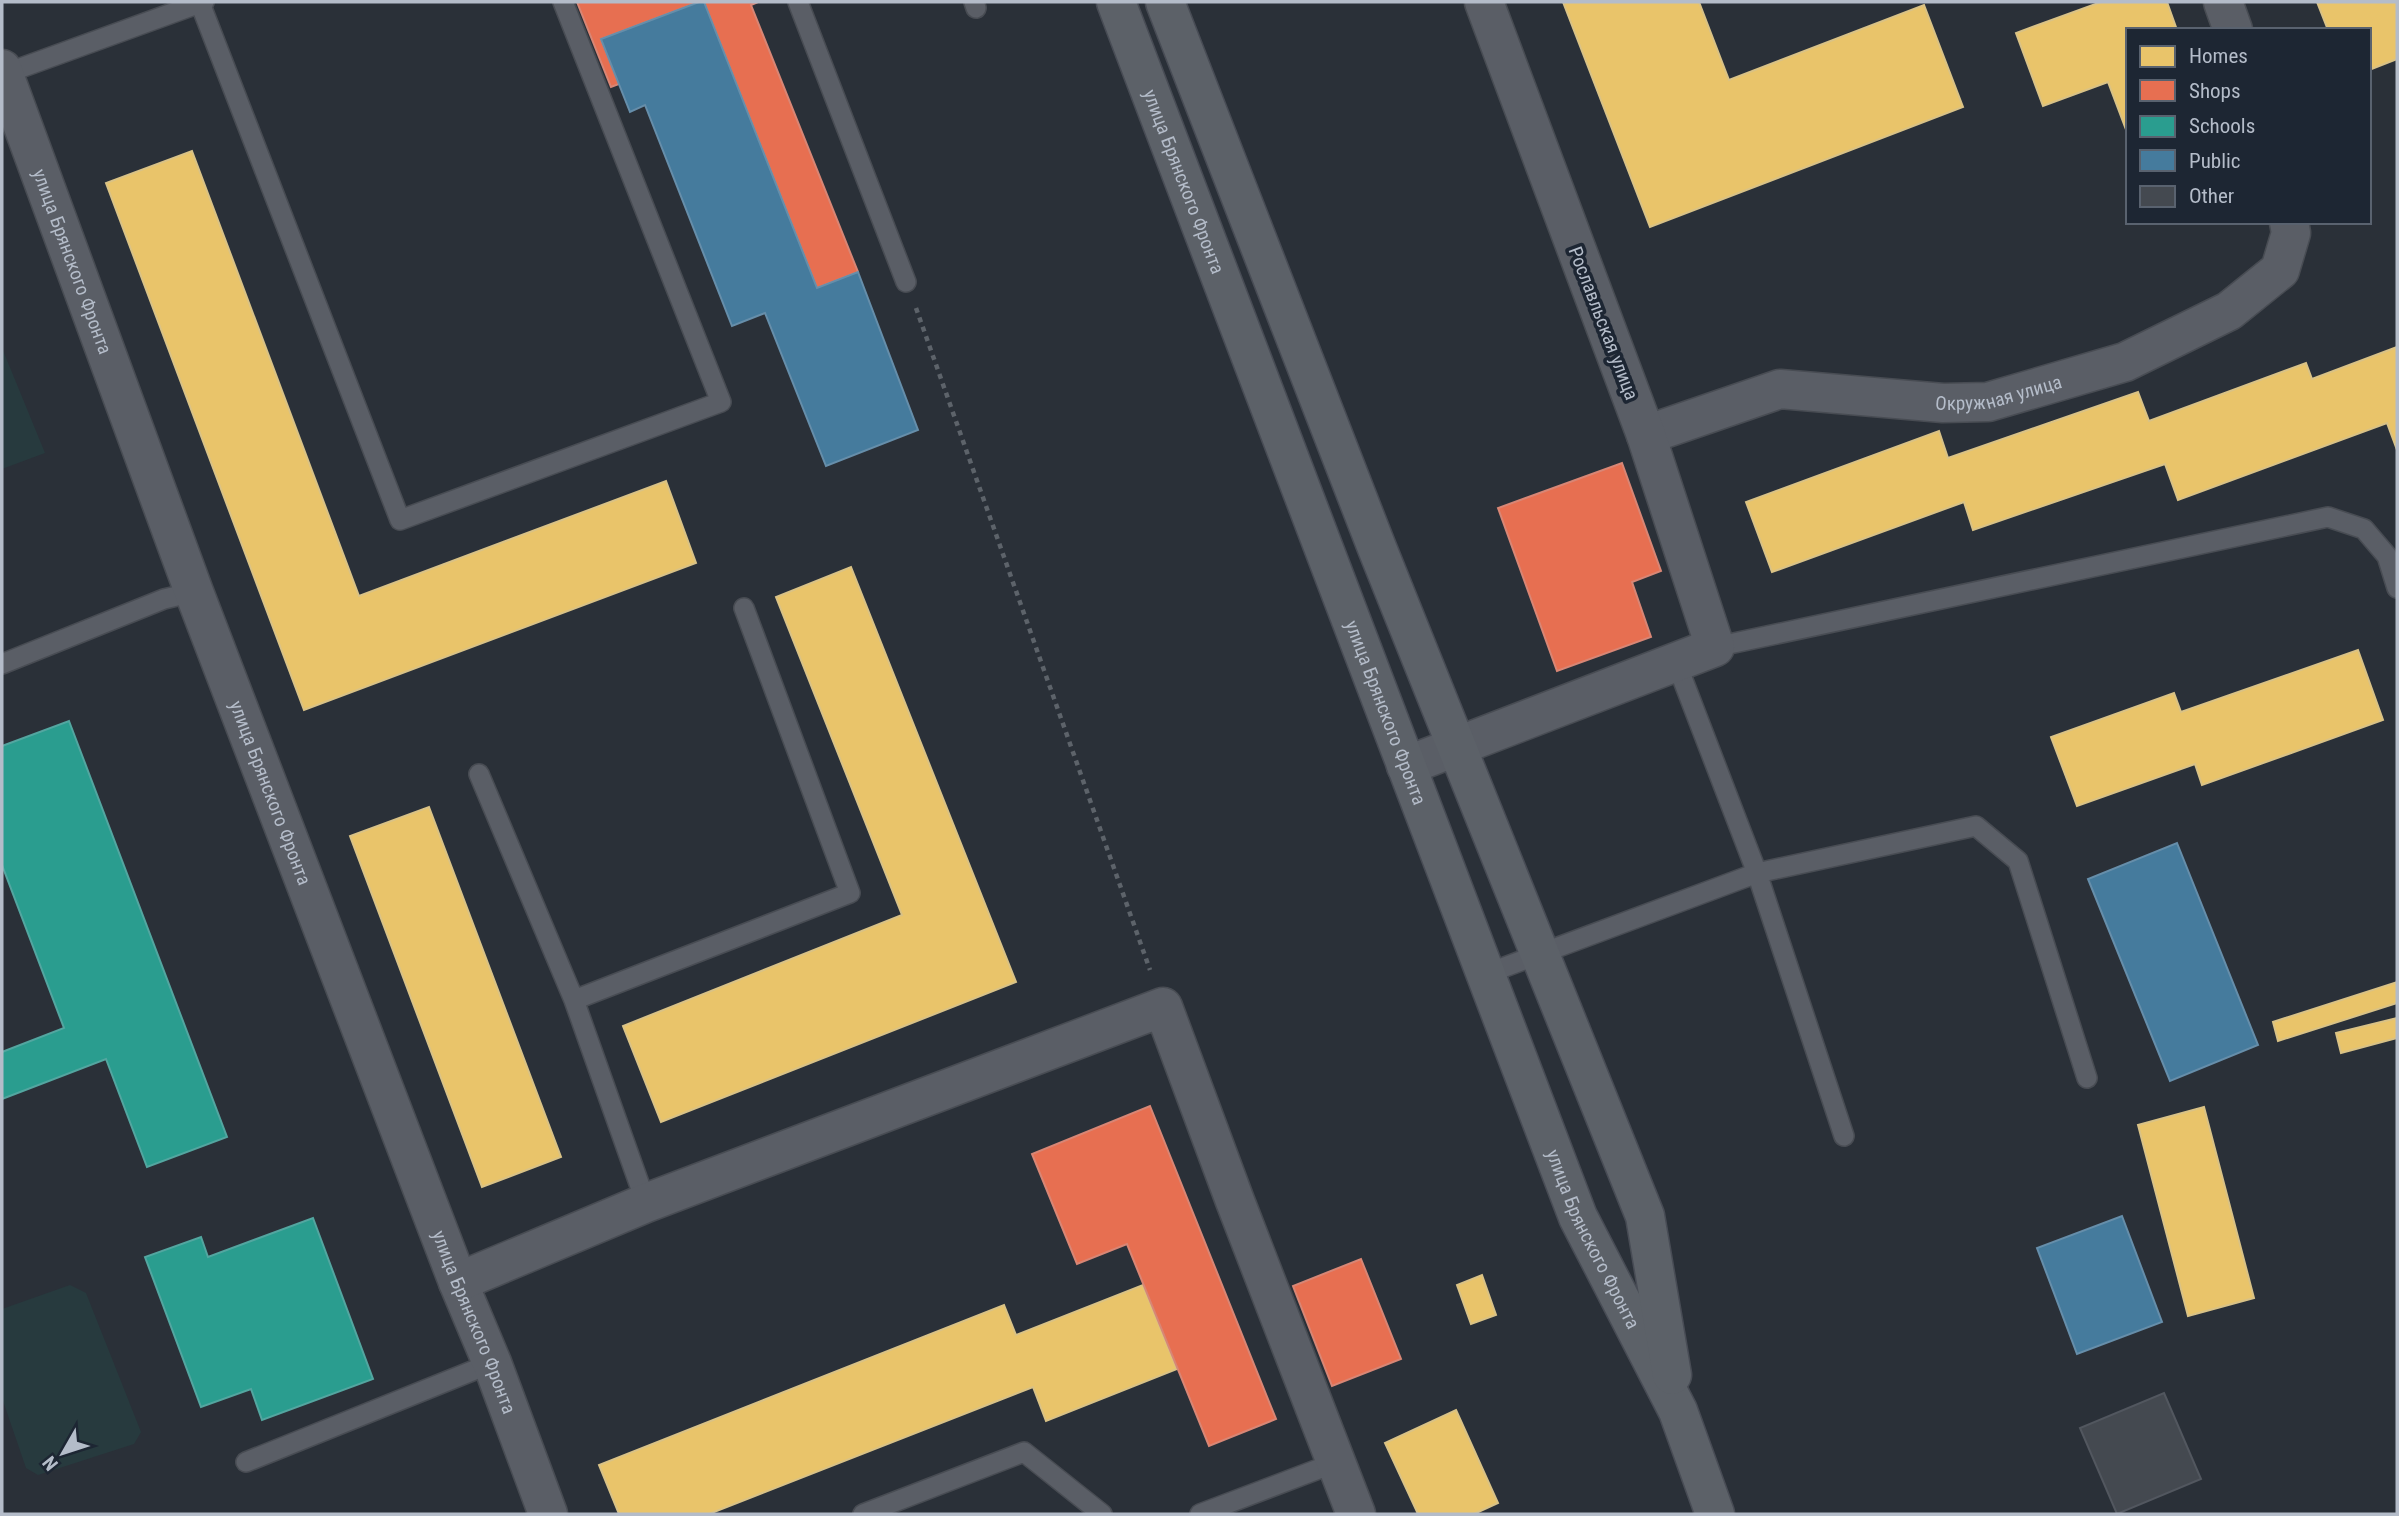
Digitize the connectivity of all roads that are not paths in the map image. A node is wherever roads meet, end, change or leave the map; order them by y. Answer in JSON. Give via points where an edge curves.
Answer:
{"nodes":[{"id":1,"x":202,"y":2,"type":"edge"},
{"id":2,"x":562,"y":2,"type":"edge"},
{"id":3,"x":798,"y":2,"type":"edge"},
{"id":4,"x":1116,"y":2,"type":"edge"},
{"id":5,"x":1166,"y":2,"type":"edge"},
{"id":6,"x":1484,"y":2,"type":"edge"},
{"id":7,"x":2223,"y":2,"type":"edge"},
{"id":8,"x":2232,"y":28,"type":"edge"},
{"id":9,"x":3,"y":71,"type":"edge"},
{"id":10,"x":2289,"y":224,"type":"edge"},
{"id":11,"x":906,"y":282,"type":"road end"},
{"id":12,"x":1646,"y":435,"type":"junction"},
{"id":13,"x":2397,"y":588,"type":"edge"},
{"id":14,"x":194,"y":592,"type":"junction"},
{"id":15,"x":744,"y":608,"type":"dead end"},
{"id":16,"x":1715,"y":647,"type":"junction"},
{"id":17,"x":1676,"y":662,"type":"junction"},
{"id":18,"x":2,"y":664,"type":"edge"},
{"id":19,"x":1457,"y":745,"type":"junction"},
{"id":20,"x":1406,"y":766,"type":"junction"},
{"id":21,"x":478,"y":774,"type":"dead end"},
{"id":22,"x":1756,"y":873,"type":"junction"},
{"id":23,"x":1540,"y":954,"type":"junction"},
{"id":24,"x":1486,"y":974,"type":"junction"},
{"id":25,"x":573,"y":999,"type":"junction"},
{"id":26,"x":2087,"y":1078,"type":"dead end"},
{"id":27,"x":1844,"y":1136,"type":"dead end"},
{"id":28,"x":646,"y":1203,"type":"junction"},
{"id":29,"x":458,"y":1282,"type":"junction"},
{"id":30,"x":492,"y":1363,"type":"junction"},
{"id":31,"x":1678,"y":1411,"type":"junction"},
{"id":32,"x":246,"y":1461,"type":"dead end"},
{"id":33,"x":1337,"y":1462,"type":"junction"},
{"id":34,"x":548,"y":1514,"type":"edge"},
{"id":35,"x":863,"y":1514,"type":"edge"},
{"id":36,"x":1102,"y":1514,"type":"edge"},
{"id":37,"x":1200,"y":1514,"type":"edge"},
{"id":38,"x":1356,"y":1514,"type":"edge"},
{"id":39,"x":1715,"y":1514,"type":"edge"}],
"edges":[{"from":1,"to":2,"type":"lane","via":[[400,520],[720,402]]},
{"from":1,"to":9,"type":"lane"},
{"from":3,"to":11,"type":"lane"},
{"from":4,"to":20,"type":"main road","name":"улица Брянского Фронта"},
{"from":5,"to":19,"type":"main road","name":"улица Брянского Фронта"},
{"from":6,"to":12,"type":"street","name":"Рославльская улица"},
{"from":7,"to":8,"type":"street"},
{"from":9,"to":14,"type":"street","name":"улица Брянского Фронта"},
{"from":10,"to":12,"type":"street","name":"Окружная улица","via":[[2280,270],[2229,311],[2124,362],[1988,402],[1942,403],[1780,389]]},
{"from":12,"to":16,"type":"street","name":"Рославльская улица"},
{"from":13,"to":16,"type":"lane","via":[[2387,556],[2364,529],[2328,517]]},
{"from":14,"to":18,"type":"lane","via":[[164,599]]},
{"from":14,"to":29,"type":"street","name":"улица Брянского Фронта"},
{"from":15,"to":25,"type":"lane","via":[[850,892]]},
{"from":16,"to":17,"type":"street"},
{"from":17,"to":19,"type":"street"},
{"from":17,"to":22,"type":"lane"},
{"from":19,"to":20,"type":"street"},
{"from":19,"to":23,"type":"main road","name":"улица Брянского Фронта"},
{"from":20,"to":24,"type":"main road","name":"улица Брянского Фронта"},
{"from":21,"to":25,"type":"lane"},
{"from":22,"to":23,"type":"lane"},
{"from":22,"to":26,"type":"lane","via":[[1976,826],[2018,861]]},
{"from":22,"to":27,"type":"lane"},
{"from":23,"to":24,"type":"lane"},
{"from":23,"to":31,"type":"main road","name":"улица Брянского Фронта","via":[[1645,1216]]},
{"from":24,"to":31,"type":"main road","name":"улица Брянского Фронта","via":[[1578,1217]]},
{"from":25,"to":28,"type":"lane"},
{"from":28,"to":29,"type":"street"},
{"from":28,"to":33,"type":"street","via":[[1163,1007]]},
{"from":29,"to":30,"type":"street","name":"улица Брянского Фронта"},
{"from":30,"to":32,"type":"lane"},
{"from":30,"to":34,"type":"street","name":"улица Брянского Фронта"},
{"from":31,"to":39,"type":"main road","name":"улица Брянского Фронта"},
{"from":33,"to":37,"type":"lane"},
{"from":33,"to":38,"type":"street"},
{"from":35,"to":36,"type":"lane","via":[[1024,1452]]}]}
